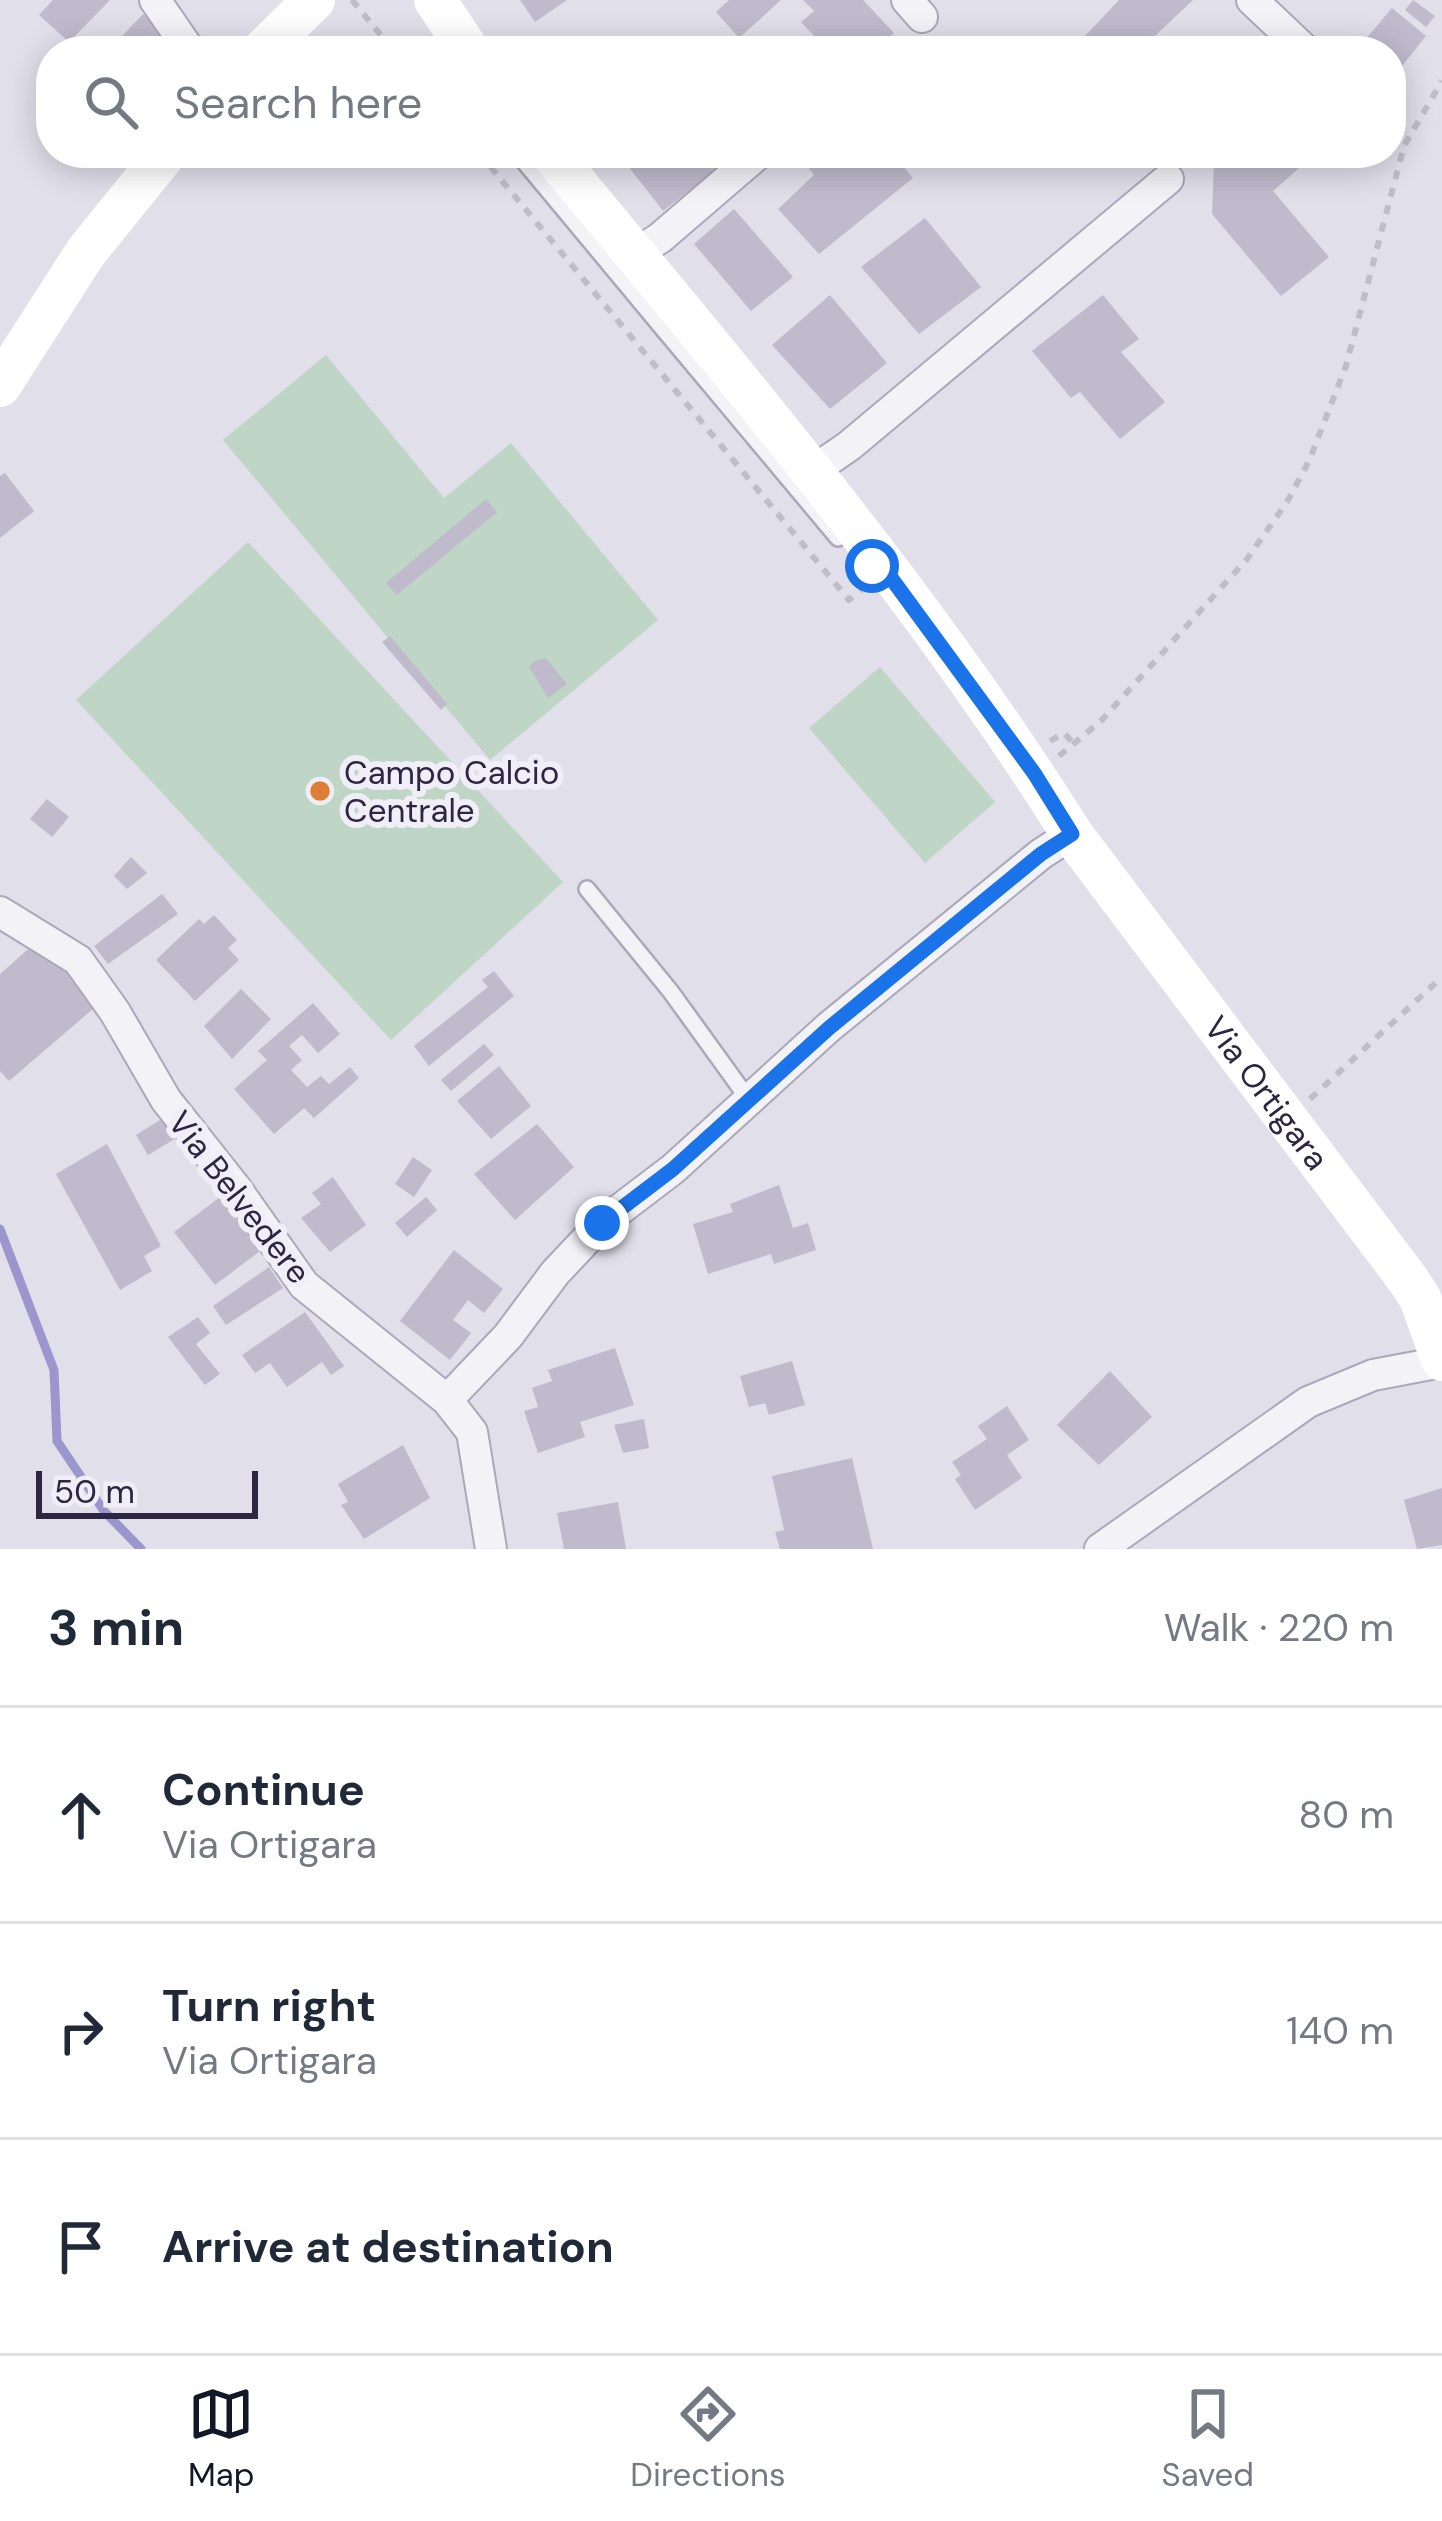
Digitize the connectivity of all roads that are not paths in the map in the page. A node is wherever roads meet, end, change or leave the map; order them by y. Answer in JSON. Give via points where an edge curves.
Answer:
{"nodes":[{"id":1,"x":154,"y":0,"type":"edge"},
{"id":2,"x":314,"y":0,"type":"edge"},
{"id":3,"x":435,"y":0,"type":"edge"},
{"id":4,"x":454,"y":0,"type":"edge"},
{"id":5,"x":1252,"y":0,"type":"edge"},
{"id":6,"x":179,"y":36,"type":"edge"},
{"id":7,"x":277,"y":36,"type":"edge"},
{"id":8,"x":460,"y":36,"type":"edge"},
{"id":9,"x":466,"y":36,"type":"edge"},
{"id":10,"x":1290,"y":36,"type":"edge"},
{"id":11,"x":154,"y":168,"type":"edge"},
{"id":12,"x":531,"y":168,"type":"edge"},
{"id":13,"x":563,"y":168,"type":"edge"},
{"id":14,"x":742,"y":168,"type":"edge"},
{"id":15,"x":1168,"y":179,"type":"dead end"},
{"id":16,"x":635,"y":254,"type":"junction"},
{"id":17,"x":692,"y":344,"type":"junction"},
{"id":18,"x":0,"y":386,"type":"edge"},
{"id":19,"x":814,"y":470,"type":"junction"},
{"id":20,"x":843,"y":544,"type":"dead end"},
{"id":21,"x":1072,"y":834,"type":"junction"},
{"id":22,"x":587,"y":889,"type":"dead end"},
{"id":23,"x":0,"y":912,"type":"edge"},
{"id":24,"x":749,"y":1100,"type":"junction"},
{"id":25,"x":1442,"y":1361,"type":"edge"},
{"id":26,"x":447,"y":1400,"type":"junction"},
{"id":27,"x":491,"y":1549,"type":"edge"},
{"id":28,"x":1100,"y":1549,"type":"edge"}],
"edges":[{"from":1,"to":6,"type":"street"},
{"from":2,"to":7,"type":"street"},
{"from":3,"to":8,"type":"street"},
{"from":4,"to":9,"type":"street"},
{"from":5,"to":10,"type":"street"},
{"from":11,"to":18,"type":"street","via":[[86,252]]},
{"from":12,"to":17,"type":"lane"},
{"from":13,"to":16,"type":"street","name":"Via Ortigara"},
{"from":14,"to":16,"type":"street"},
{"from":15,"to":19,"type":"street"},
{"from":16,"to":17,"type":"street","name":"Via Ortigara"},
{"from":17,"to":19,"type":"street","name":"Via Ortigara"},
{"from":17,"to":20,"type":"lane"},
{"from":19,"to":21,"type":"street","name":"Via Ortigara","via":[[870,574],[1034,773]]},
{"from":21,"to":24,"type":"street"},
{"from":21,"to":25,"type":"street","name":"Via Ortigara","via":[[1420,1298]]},
{"from":22,"to":24,"type":"lane"},
{"from":23,"to":26,"type":"street","name":"Via Belvedere","via":[[78,960],[166,1100],[304,1285]]},
{"from":24,"to":26,"type":"street","via":[[602,1223]]},
{"from":25,"to":28,"type":"street","via":[[1373,1375],[1308,1402]]},
{"from":26,"to":27,"type":"street","name":"Via Belvedere","via":[[472,1432]]}]}
